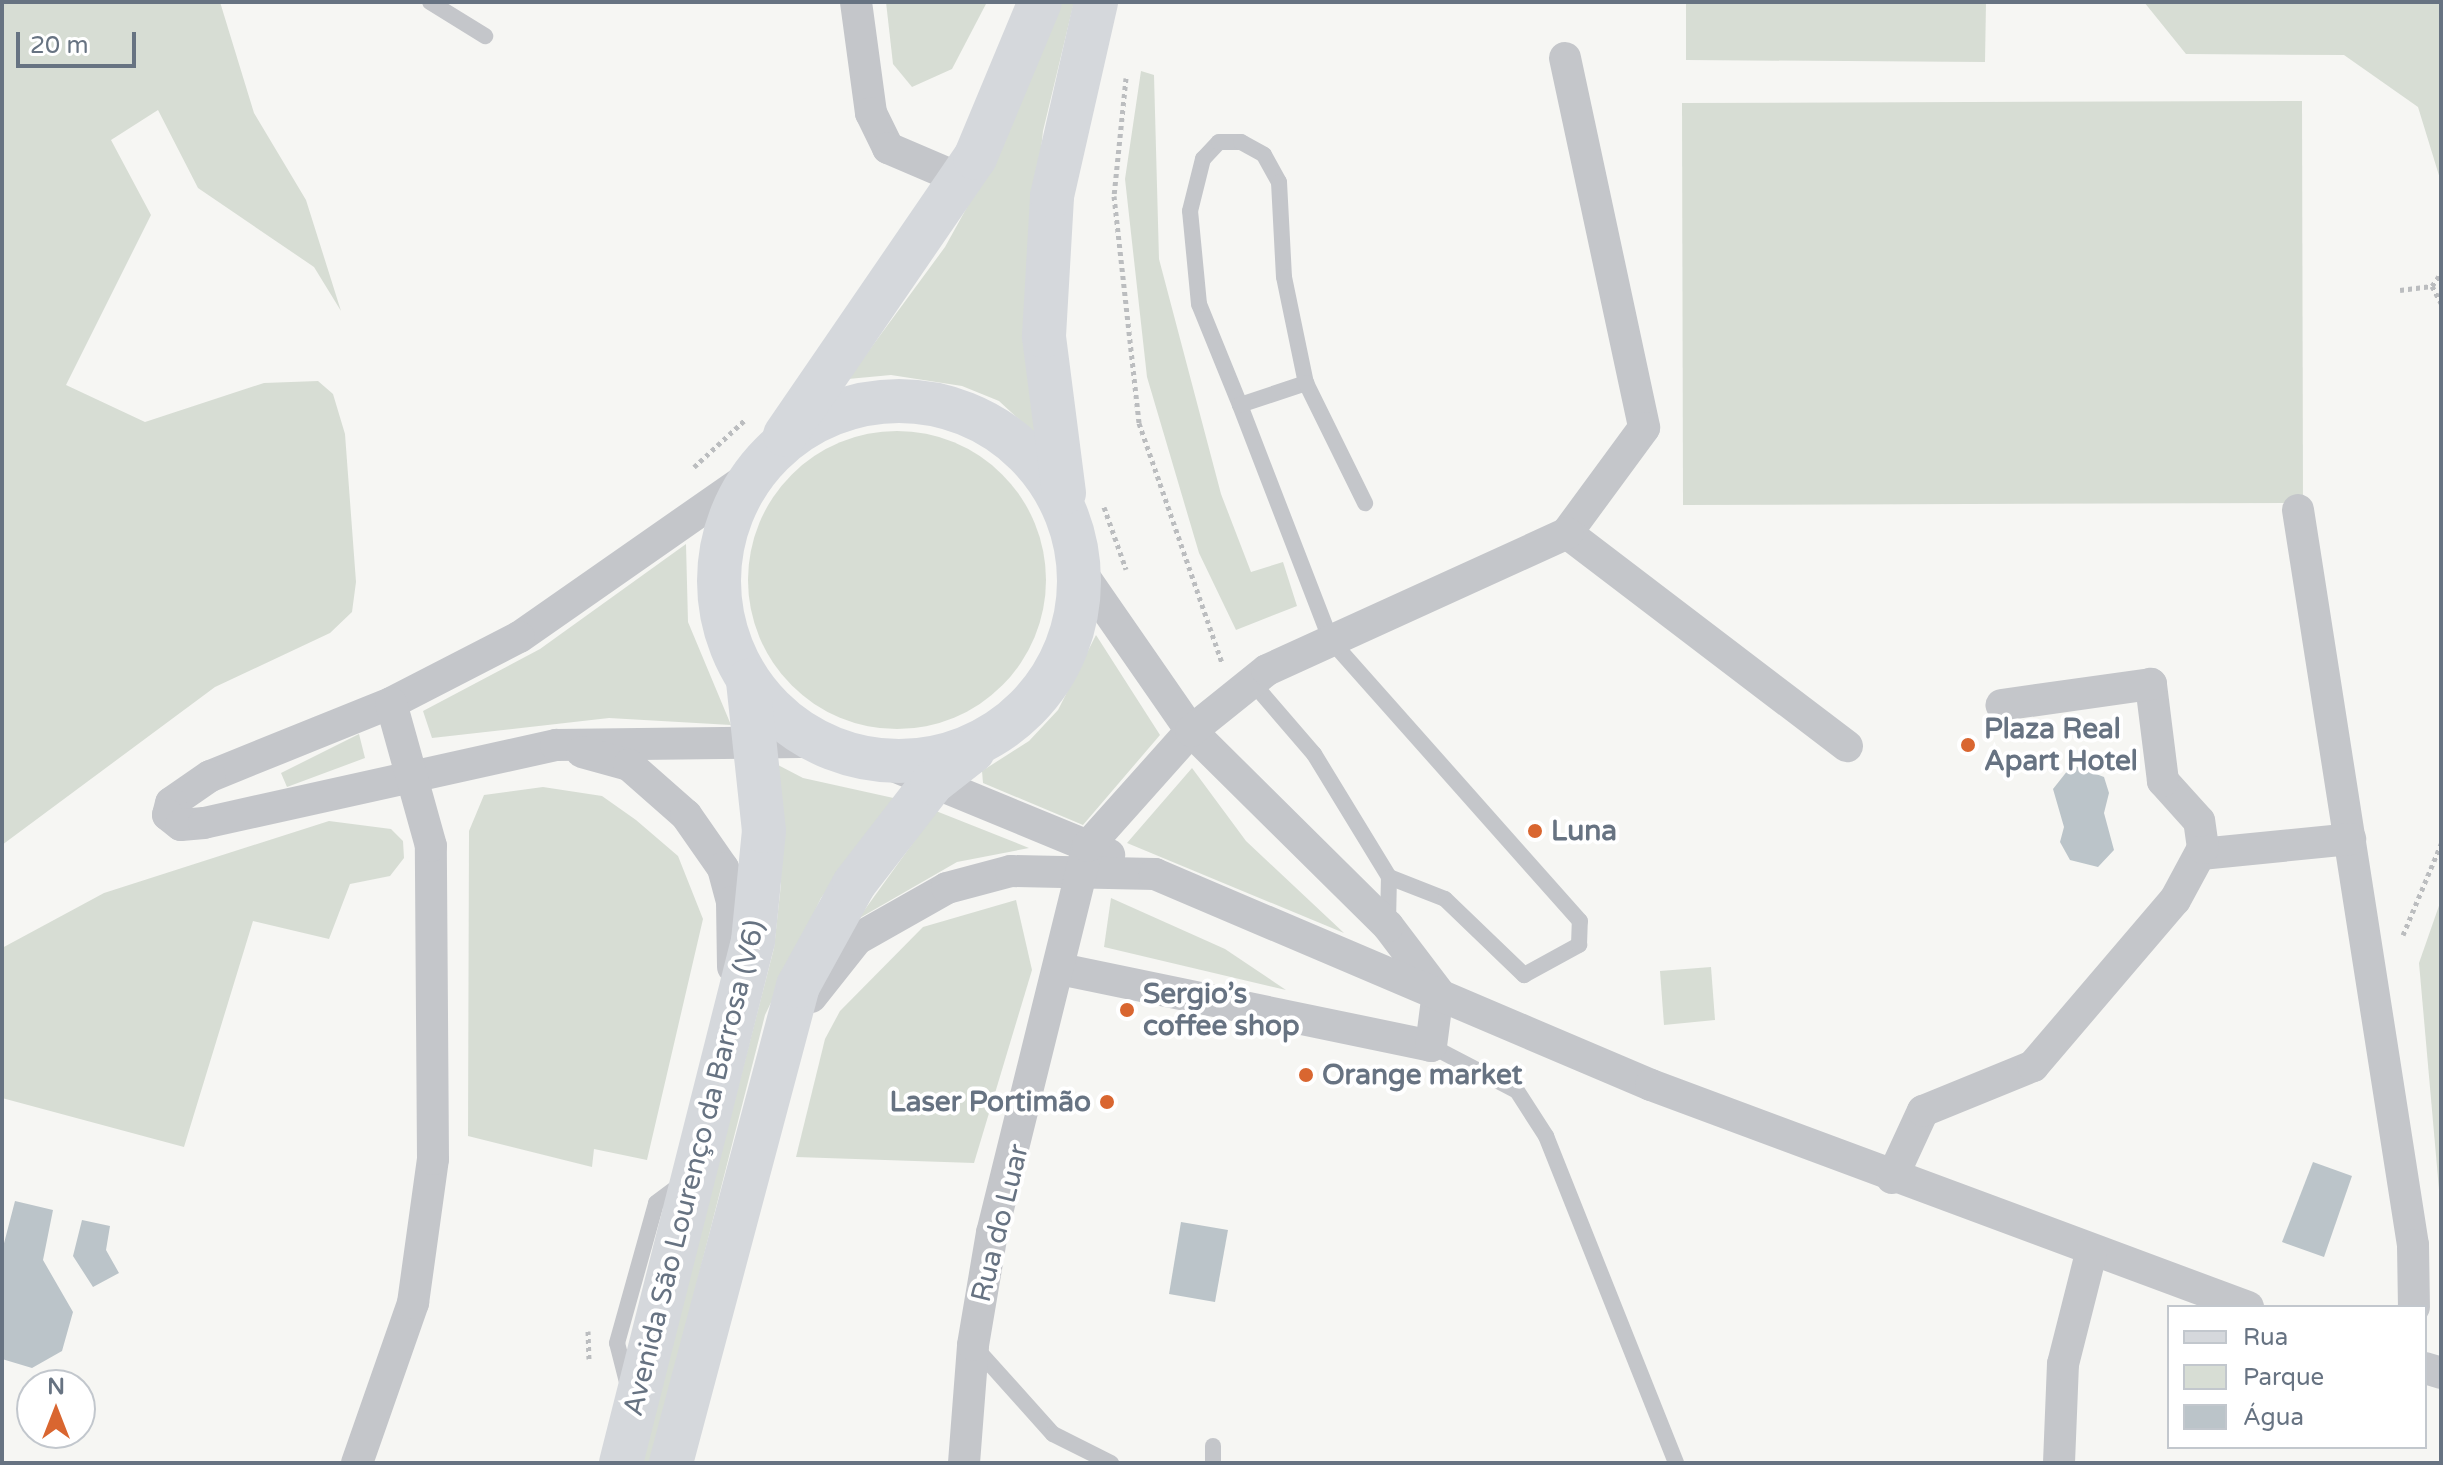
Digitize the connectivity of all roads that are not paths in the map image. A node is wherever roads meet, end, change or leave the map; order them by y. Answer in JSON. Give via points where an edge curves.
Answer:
{"nodes":[{"id":1,"x":430,"y":2,"type":"edge"},
{"id":2,"x":856,"y":2,"type":"edge"},
{"id":3,"x":1040,"y":2,"type":"edge"},
{"id":4,"x":1096,"y":2,"type":"edge"},
{"id":5,"x":485,"y":36,"type":"dead end"},
{"id":6,"x":1565,"y":58,"type":"dead end"},
{"id":7,"x":963,"y":180,"type":"junction"},
{"id":8,"x":1306,"y":383,"type":"junction"},
{"id":9,"x":1240,"y":405,"type":"junction"},
{"id":10,"x":764,"y":463,"type":"junction"},
{"id":11,"x":1365,"y":503,"type":"dead end"},
{"id":12,"x":2298,"y":510,"type":"dead end"},
{"id":13,"x":1567,"y":533,"type":"junction"},
{"id":14,"x":1076,"y":554,"type":"junction"},
{"id":15,"x":1331,"y":641,"type":"junction"},
{"id":16,"x":748,"y":681,"type":"junction"},
{"id":17,"x":1252,"y":682,"type":"junction"},
{"id":18,"x":391,"y":703,"type":"junction"},
{"id":19,"x":2001,"y":705,"type":"dead end"},
{"id":20,"x":999,"y":730,"type":"junction"},
{"id":21,"x":1191,"y":731,"type":"junction"},
{"id":22,"x":819,"y":742,"type":"junction"},
{"id":23,"x":556,"y":745,"type":"junction"},
{"id":24,"x":1847,"y":746,"type":"dead end"},
{"id":25,"x":756,"y":748,"type":"junction"},
{"id":26,"x":879,"y":760,"type":"junction"},
{"id":27,"x":415,"y":773,"type":"junction"},
{"id":28,"x":932,"y":783,"type":"junction"},
{"id":29,"x":2350,"y":839,"type":"junction"},
{"id":30,"x":2201,"y":854,"type":"junction"},
{"id":31,"x":1085,"y":857,"type":"junction"},
{"id":32,"x":1389,"y":877,"type":"junction"},
{"id":33,"x":1388,"y":926,"type":"junction"},
{"id":34,"x":1060,"y":969,"type":"junction"},
{"id":35,"x":1438,"y":992,"type":"junction"},
{"id":36,"x":734,"y":1023,"type":"junction"},
{"id":37,"x":1431,"y":1046,"type":"junction"},
{"id":38,"x":776,"y":1059,"type":"junction"},
{"id":39,"x":1892,"y":1178,"type":"junction"},
{"id":40,"x":2091,"y":1253,"type":"junction"},
{"id":41,"x":2242,"y":1305,"type":"edge"},
{"id":42,"x":2414,"y":1305,"type":"edge"},
{"id":43,"x":973,"y":1345,"type":"junction"},
{"id":44,"x":1213,"y":1446,"type":"dead end"},
{"id":45,"x":366,"y":1455,"type":"edge"},
{"id":46,"x":621,"y":1463,"type":"edge"},
{"id":47,"x":671,"y":1463,"type":"edge"},
{"id":48,"x":964,"y":1463,"type":"edge"},
{"id":49,"x":1111,"y":1463,"type":"edge"},
{"id":50,"x":1213,"y":1463,"type":"edge"},
{"id":51,"x":1676,"y":1463,"type":"edge"},
{"id":52,"x":2059,"y":1463,"type":"edge"}],
"edges":[{"from":1,"to":5,"type":"lane"},
{"from":2,"to":7,"type":"street","via":[[871,113],[888,148]]},
{"from":3,"to":7,"type":"main road","name":"Avenida São Lourenço da Barrosa (V6)"},
{"from":4,"to":14,"type":"main road","name":"Avenida São Lourenço da Barrosa (V6)","via":[[1052,196],[1044,336],[1052,434]]},
{"from":6,"to":13,"type":"street","via":[[1644,428]]},
{"from":7,"to":10,"type":"main road","name":"Avenida São Lourenço da Barrosa (V6)"},
{"from":8,"to":9,"type":"lane"},
{"from":8,"to":9,"type":"lane","via":[[1288,304],[1279,182],[1264,155],[1241,142],[1219,142],[1203,159],[1190,211],[1199,304]]},
{"from":8,"to":11,"type":"lane"},
{"from":9,"to":15,"type":"lane"},
{"from":10,"to":14,"type":"main road","name":"Avenida São Lourenço da Barrosa (V6)","via":[[812,423],[856,406],[949,408],[1029,456],[1049,481]]},
{"from":10,"to":16,"type":"main road","name":"Avenida São Lourenço da Barrosa (V6)","via":[[725,531],[719,561],[723,624]]},
{"from":10,"to":18,"type":"street","via":[[532,629]]},
{"from":12,"to":29,"type":"street"},
{"from":13,"to":15,"type":"street"},
{"from":13,"to":24,"type":"street"},
{"from":14,"to":20,"type":"main road","name":"Avenida São Lourenço da Barrosa (V6)","via":[[1078,600],[1061,660]]},
{"from":14,"to":21,"type":"street"},
{"from":15,"to":17,"type":"street"},
{"from":15,"to":32,"type":"lane","via":[[1580,921],[1579,945],[1524,975],[1445,899]]},
{"from":16,"to":22,"type":"main road","name":"Avenida São Lourenço da Barrosa (V6)"},
{"from":16,"to":25,"type":"main road","name":"Avenida São Lourenço da Barrosa (V6)"},
{"from":17,"to":21,"type":"street"},
{"from":17,"to":32,"type":"lane","via":[[1314,754]]},
{"from":18,"to":27,"type":"street"},
{"from":18,"to":27,"type":"street","via":[[210,776],[171,803],[168,815],[181,825],[204,823]]},
{"from":19,"to":30,"type":"street","via":[[2151,684],[2163,781],[2199,821]]},
{"from":20,"to":26,"type":"main road","name":"Avenida São Lourenço da Barrosa (V6)","via":[[942,756]]},
{"from":20,"to":28,"type":"main road","name":"Avenida São Lourenço da Barrosa (V6)"},
{"from":21,"to":31,"type":"street"},
{"from":21,"to":33,"type":"street"},
{"from":22,"to":25,"type":"street"},
{"from":22,"to":26,"type":"main road","name":"Avenida São Lourenço da Barrosa (V6)"},
{"from":23,"to":25,"type":"street"},
{"from":23,"to":27,"type":"street"},
{"from":23,"to":36,"type":"street","via":[[629,765],[686,815],[723,868],[732,902]]},
{"from":25,"to":36,"type":"main road","name":"Avenida São Lourenço da Barrosa (V6)","via":[[761,886]]},
{"from":26,"to":28,"type":"street"},
{"from":27,"to":45,"type":"street","via":[[431,846],[433,1159],[413,1303]]},
{"from":28,"to":31,"type":"street"},
{"from":28,"to":38,"type":"main road","name":"Avenida São Lourenço da Barrosa (V6)","via":[[821,934]]},
{"from":29,"to":30,"type":"street"},
{"from":29,"to":42,"type":"street","via":[[2413,1245]]},
{"from":30,"to":39,"type":"street","via":[[2175,900],[2033,1066],[1923,1111]]},
{"from":31,"to":34,"type":"street","name":"Rua do Luar"},
{"from":31,"to":35,"type":"street","via":[[1155,874]]},
{"from":31,"to":38,"type":"street","via":[[947,888],[857,939],[818,984]]},
{"from":32,"to":33,"type":"lane"},
{"from":33,"to":35,"type":"street"},
{"from":34,"to":37,"type":"street"},
{"from":34,"to":43,"type":"street","name":"Rua do Luar","via":[[992,1233]]},
{"from":35,"to":37,"type":"street"},
{"from":35,"to":39,"type":"street"},
{"from":36,"to":46,"type":"main road","name":"Avenida São Lourenço da Barrosa (V6)"},
{"from":37,"to":51,"type":"lane","via":[[1517,1091],[1546,1136]]},
{"from":38,"to":47,"type":"main road","name":"Avenida São Lourenço da Barrosa (V6)"},
{"from":39,"to":40,"type":"street"},
{"from":40,"to":41,"type":"street"},
{"from":40,"to":52,"type":"street","via":[[2063,1364]]},
{"from":43,"to":48,"type":"street","name":"Rua do Luar"},
{"from":43,"to":49,"type":"lane","via":[[1053,1434]]},
{"from":44,"to":50,"type":"lane"}]}
